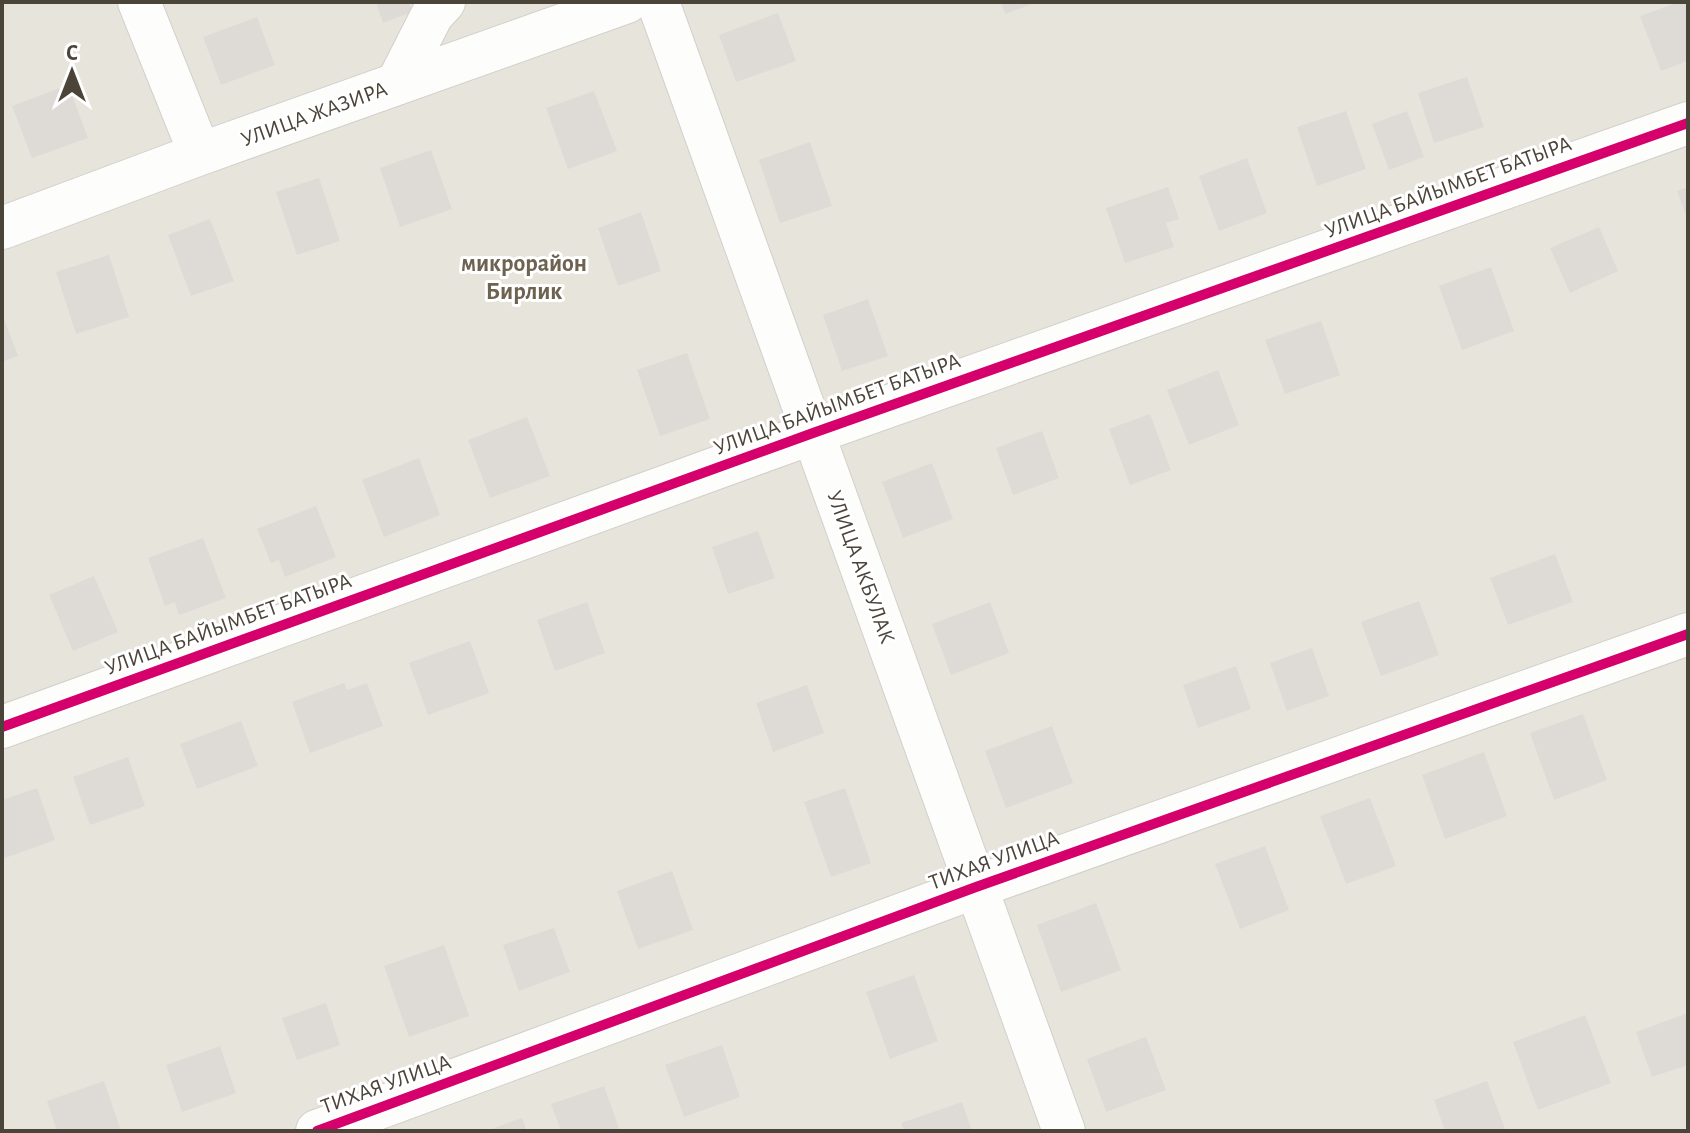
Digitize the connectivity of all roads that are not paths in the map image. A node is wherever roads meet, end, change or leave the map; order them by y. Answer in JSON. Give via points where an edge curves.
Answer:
{"nodes":[{"id":1,"x":139,"y":2,"type":"edge"},
{"id":2,"x":444,"y":2,"type":"edge"},
{"id":3,"x":627,"y":2,"type":"edge"},
{"id":4,"x":658,"y":2,"type":"edge"},
{"id":5,"x":397,"y":84,"type":"junction"},
{"id":6,"x":1688,"y":123,"type":"edge"},
{"id":7,"x":200,"y":154,"type":"junction"},
{"id":8,"x":2,"y":228,"type":"edge"},
{"id":9,"x":813,"y":433,"type":"junction"},
{"id":10,"x":1688,"y":634,"type":"edge"},
{"id":11,"x":2,"y":727,"type":"edge"},
{"id":12,"x":976,"y":887,"type":"junction"},
{"id":13,"x":317,"y":1131,"type":"edge"},
{"id":14,"x":1064,"y":1131,"type":"edge"}],
"edges":[{"from":1,"to":7,"type":"street"},
{"from":2,"to":5,"type":"street"},
{"from":3,"to":5,"type":"street","name":"УЛИЦА ЖАЗИРА"},
{"from":4,"to":9,"type":"street","name":"УЛИЦА АКБУЛАК"},
{"from":5,"to":7,"type":"street","name":"УЛИЦА ЖАЗИРА"},
{"from":6,"to":9,"type":"street","name":"УЛИЦА БАЙЫМБЕТ БАТЫРА"},
{"from":7,"to":8,"type":"street","name":"УЛИЦА ЖАЗИРА"},
{"from":9,"to":11,"type":"street","name":"УЛИЦА БАЙЫМБЕТ БАТЫРА"},
{"from":9,"to":12,"type":"street","name":"УЛИЦА АКБУЛАК"},
{"from":10,"to":12,"type":"street","name":"ТИХАЯ УЛИЦА"},
{"from":12,"to":13,"type":"street","name":"ТИХАЯ УЛИЦА"},
{"from":12,"to":14,"type":"street","name":"УЛИЦА АКБУЛАК"}]}
